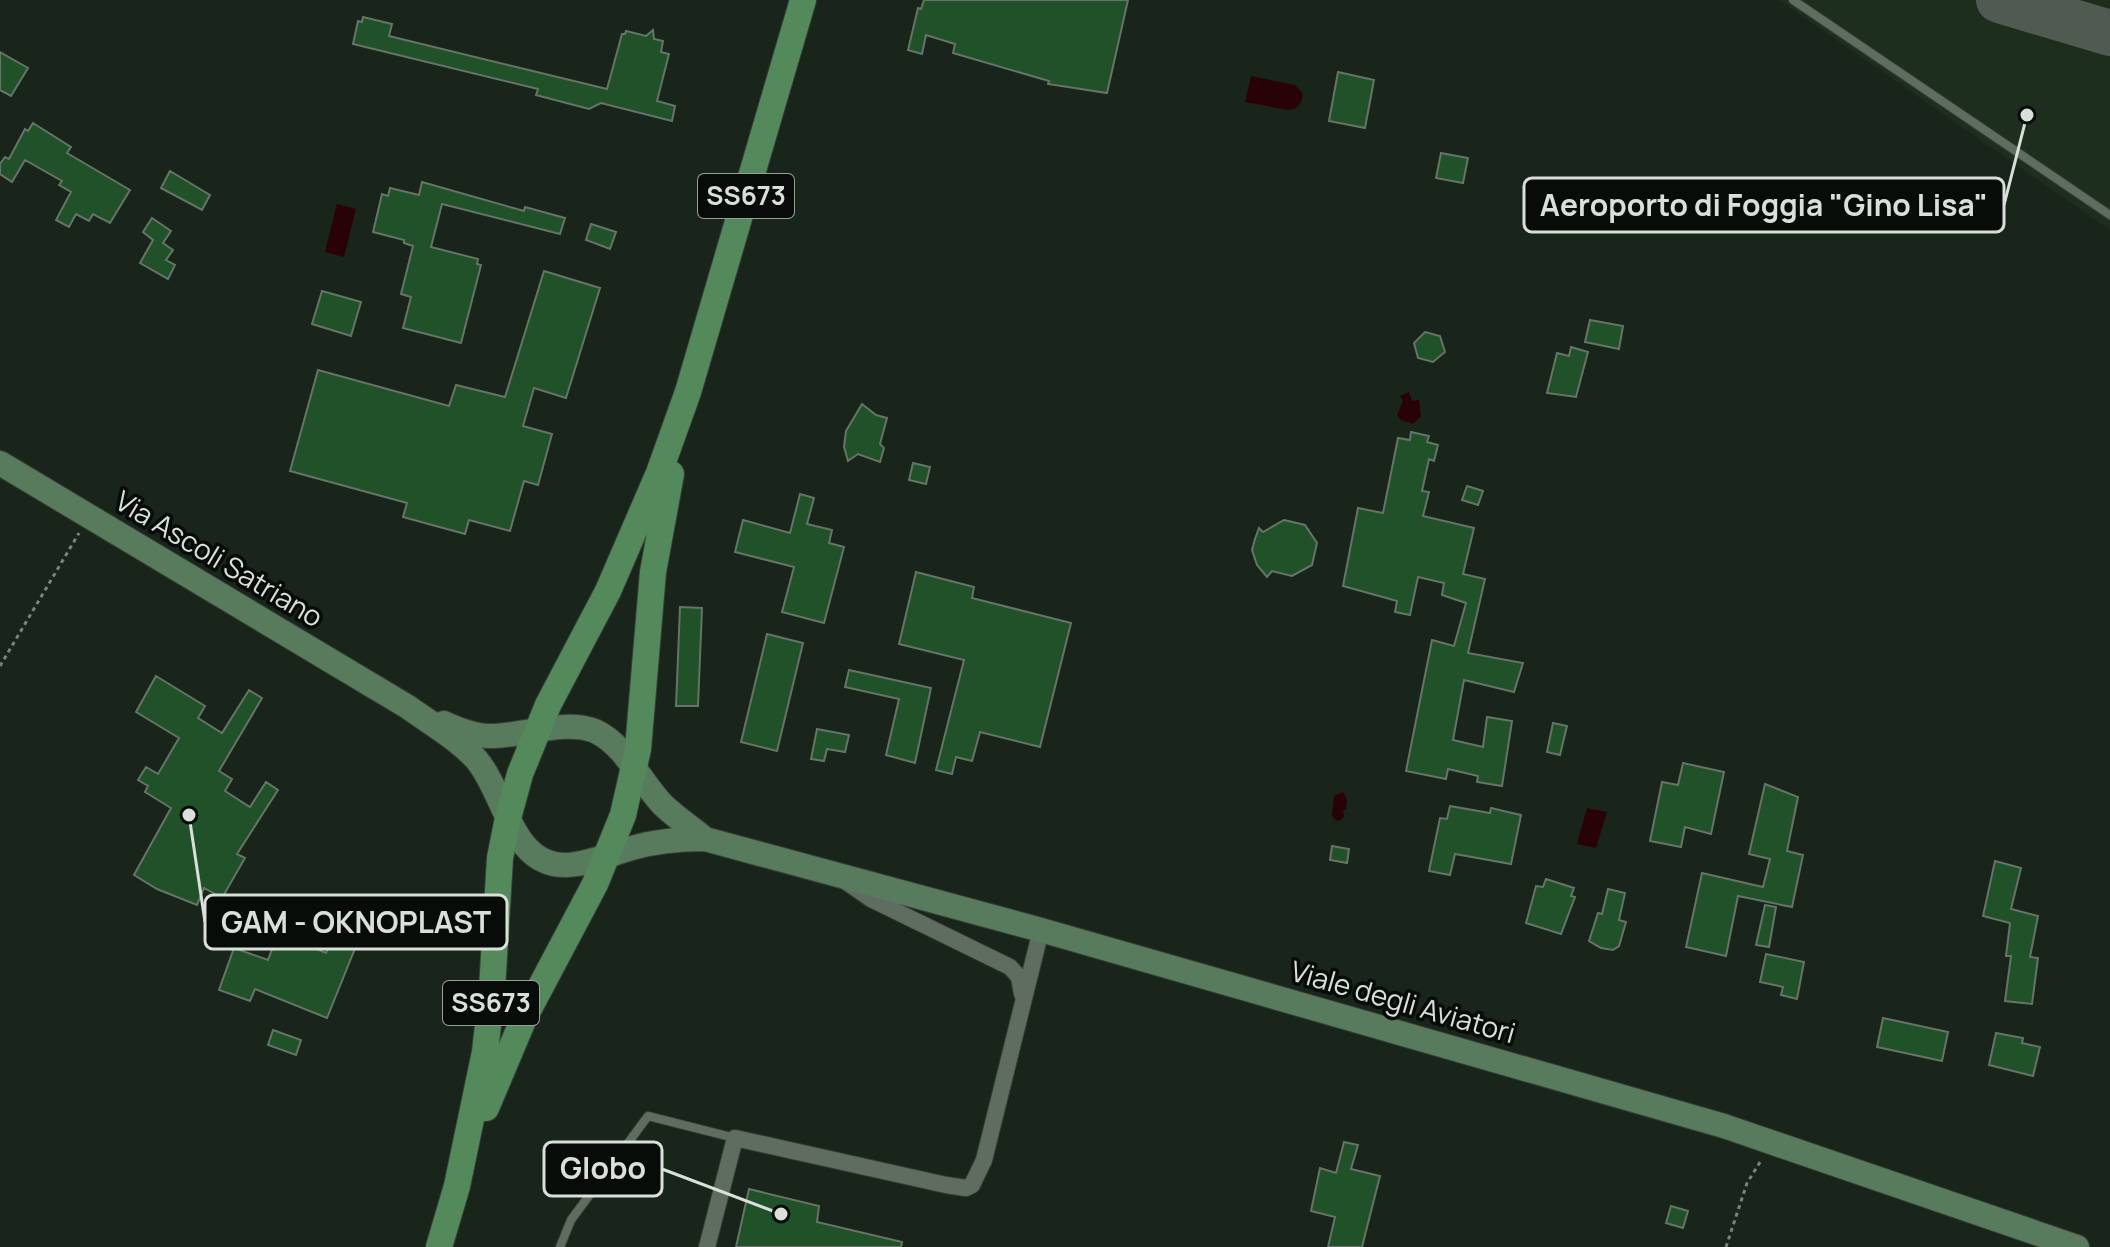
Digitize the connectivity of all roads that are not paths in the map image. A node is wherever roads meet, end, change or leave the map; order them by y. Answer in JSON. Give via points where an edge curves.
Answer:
{"nodes":[{"id":1,"x":803,"y":0,"type":"edge"},
{"id":2,"x":1793,"y":0,"type":"edge"},
{"id":3,"x":2110,"y":215,"type":"edge"},
{"id":4,"x":688,"y":392,"type":"junction"},
{"id":5,"x":0,"y":463,"type":"edge"},
{"id":6,"x":408,"y":707,"type":"junction"},
{"id":7,"x":537,"y":731,"type":"junction"},
{"id":8,"x":634,"y":769,"type":"junction"},
{"id":9,"x":508,"y":818,"type":"junction"},
{"id":10,"x":705,"y":839,"type":"junction"},
{"id":11,"x":607,"y":856,"type":"junction"},
{"id":12,"x":841,"y":877,"type":"junction"},
{"id":13,"x":1041,"y":930,"type":"junction"},
{"id":14,"x":1022,"y":997,"type":"junction"},
{"id":15,"x":735,"y":1138,"type":"junction"},
{"id":16,"x":457,"y":1186,"type":"junction"},
{"id":17,"x":439,"y":1247,"type":"edge"},
{"id":18,"x":560,"y":1247,"type":"edge"},
{"id":19,"x":707,"y":1247,"type":"edge"},
{"id":20,"x":2077,"y":1247,"type":"edge"}],
"edges":[{"from":1,"to":4,"type":"main road","number":"SS673"},
{"from":2,"to":3,"type":"lane"},
{"from":4,"to":7,"type":"main road","number":"SS673","via":[[626,553]]},
{"from":4,"to":8,"type":"main road","number":"SS673","via":[[653,572]]},
{"from":5,"to":6,"type":"main road","name":"Via Ascoli Satriano"},
{"from":6,"to":7,"type":"main road","name":"Via Ascoli Satriano","via":[[474,735]]},
{"from":6,"to":9,"type":"main road","name":"Via Ascoli Satriano","via":[[476,759]]},
{"from":7,"to":8,"type":"main road","name":"Via Ascoli Satriano","via":[[594,731]]},
{"from":7,"to":9,"type":"main road","number":"SS673"},
{"from":8,"to":10,"type":"main road","name":"Viale degli Aviatori","via":[[664,806]]},
{"from":8,"to":11,"type":"main road","number":"SS673"},
{"from":9,"to":11,"type":"main road","name":"Via Ascoli Satriano","via":[[527,848],[545,862],[567,865]]},
{"from":9,"to":16,"type":"main road","number":"SS673","via":[[498,880],[488,1029]]},
{"from":10,"to":11,"type":"main road","name":"Viale degli Aviatori","via":[[653,843]]},
{"from":10,"to":12,"type":"main road","name":"Viale degli Aviatori"},
{"from":11,"to":16,"type":"main road","number":"SS673","via":[[508,1052]]},
{"from":12,"to":13,"type":"main road","name":"Viale degli Aviatori"},
{"from":12,"to":14,"type":"street","via":[[871,899],[1010,967],[1019,977]]},
{"from":13,"to":14,"type":"street"},
{"from":13,"to":20,"type":"main road","name":"Viale degli Aviatori","via":[[1724,1126]]},
{"from":14,"to":15,"type":"street","via":[[984,1160],[966,1188]]},
{"from":15,"to":18,"type":"lane","via":[[648,1116],[571,1220]]},
{"from":15,"to":19,"type":"street"},
{"from":16,"to":17,"type":"main road","number":"SS673"}]}
